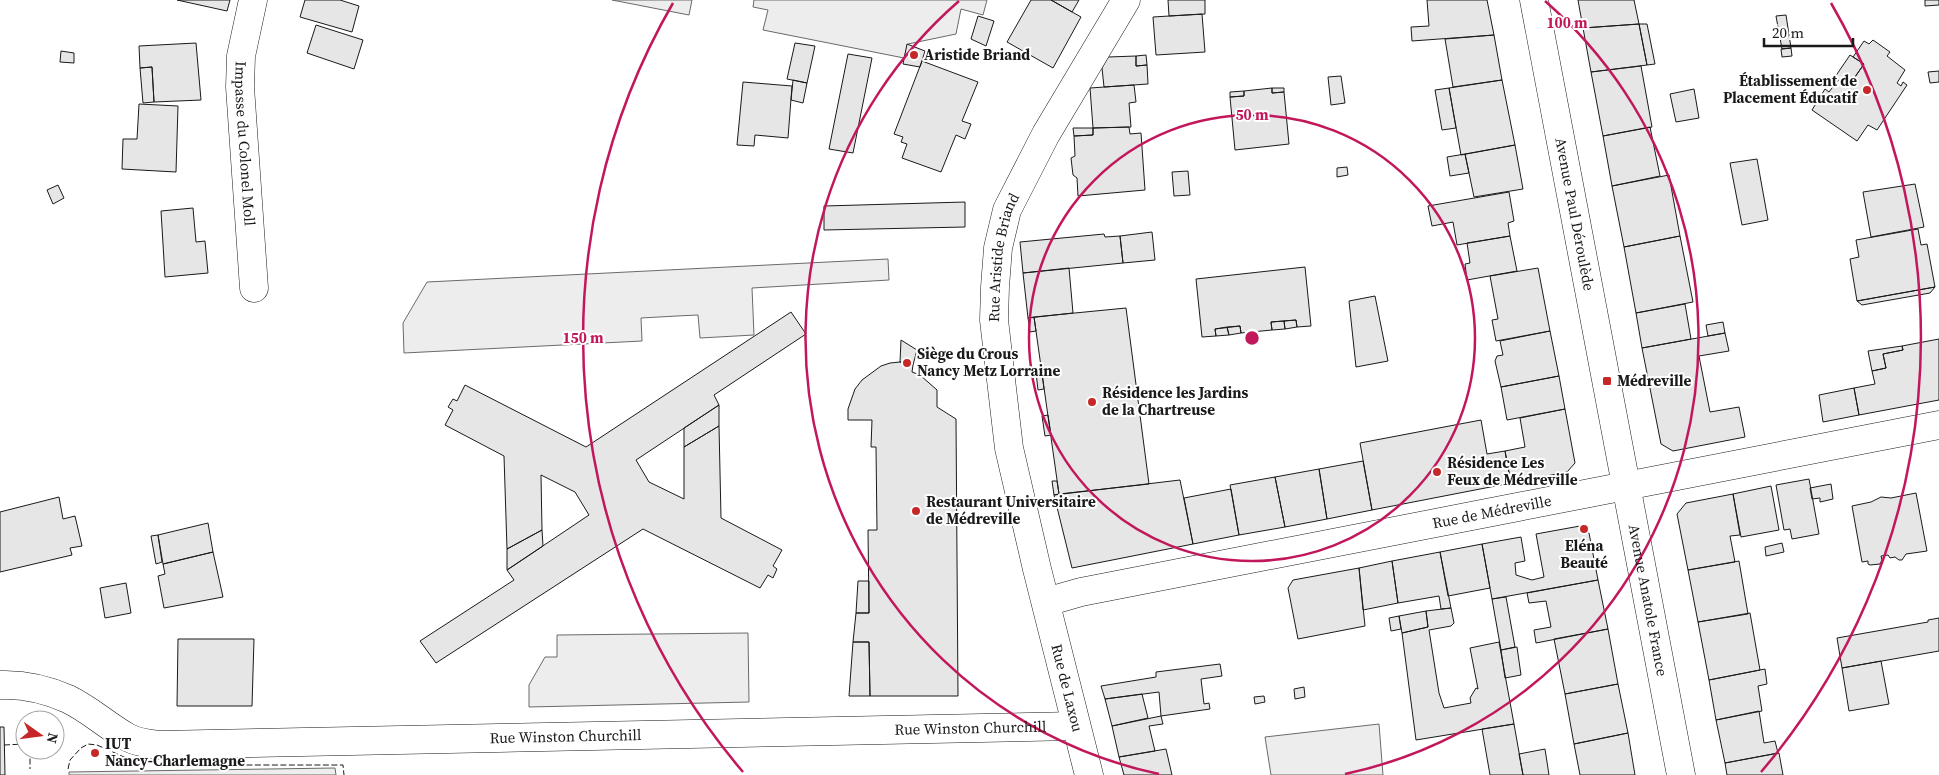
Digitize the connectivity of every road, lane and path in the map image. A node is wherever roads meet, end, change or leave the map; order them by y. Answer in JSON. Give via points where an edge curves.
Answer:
{"nodes":[{"id":1,"x":253,"y":0,"type":"edge"},
{"id":2,"x":1126,"y":0,"type":"edge"},
{"id":3,"x":1534,"y":0,"type":"edge"},
{"id":4,"x":254,"y":288,"type":"dead end"},
{"id":5,"x":1939,"y":425,"type":"edge"},
{"id":6,"x":1616,"y":427,"type":"joint"},
{"id":7,"x":1627,"y":487,"type":"junction"},
{"id":8,"x":1046,"y":602,"type":"junction"},
{"id":9,"x":0,"y":685,"type":"edge"},
{"id":10,"x":1076,"y":726,"type":"junction"},
{"id":11,"x":1089,"y":775,"type":"edge"},
{"id":12,"x":1682,"y":775,"type":"edge"}],
"edges":[{"from":1,"to":4,"type":"street","name":"Impasse du Colonel Moll","via":[[241,56],[240,87]]},
{"from":2,"to":8,"type":"street","name":"Rue Aristide Briand","via":[[1046,134],[1007,210],[998,248],[994,320],[1009,448]]},
{"from":3,"to":6,"type":"street","name":"Avenue Paul Déroulède"},
{"from":5,"to":7,"type":"street","name":"Rue de Médreville"},
{"from":6,"to":7,"type":"street","name":"Avenue Anatole France"},
{"from":7,"to":8,"type":"street","name":"Rue de Médreville","via":[[1081,592]]},
{"from":7,"to":12,"type":"street","name":"Avenue Anatole France"},
{"from":8,"to":10,"type":"street","name":"Rue de Laxou"},
{"from":9,"to":10,"type":"street","name":"Rue Winston Churchill","via":[[25,685],[48,691],[68,699],[127,737],[160,745]]},
{"from":10,"to":11,"type":"street","name":"Rue de Laxou"}]}
